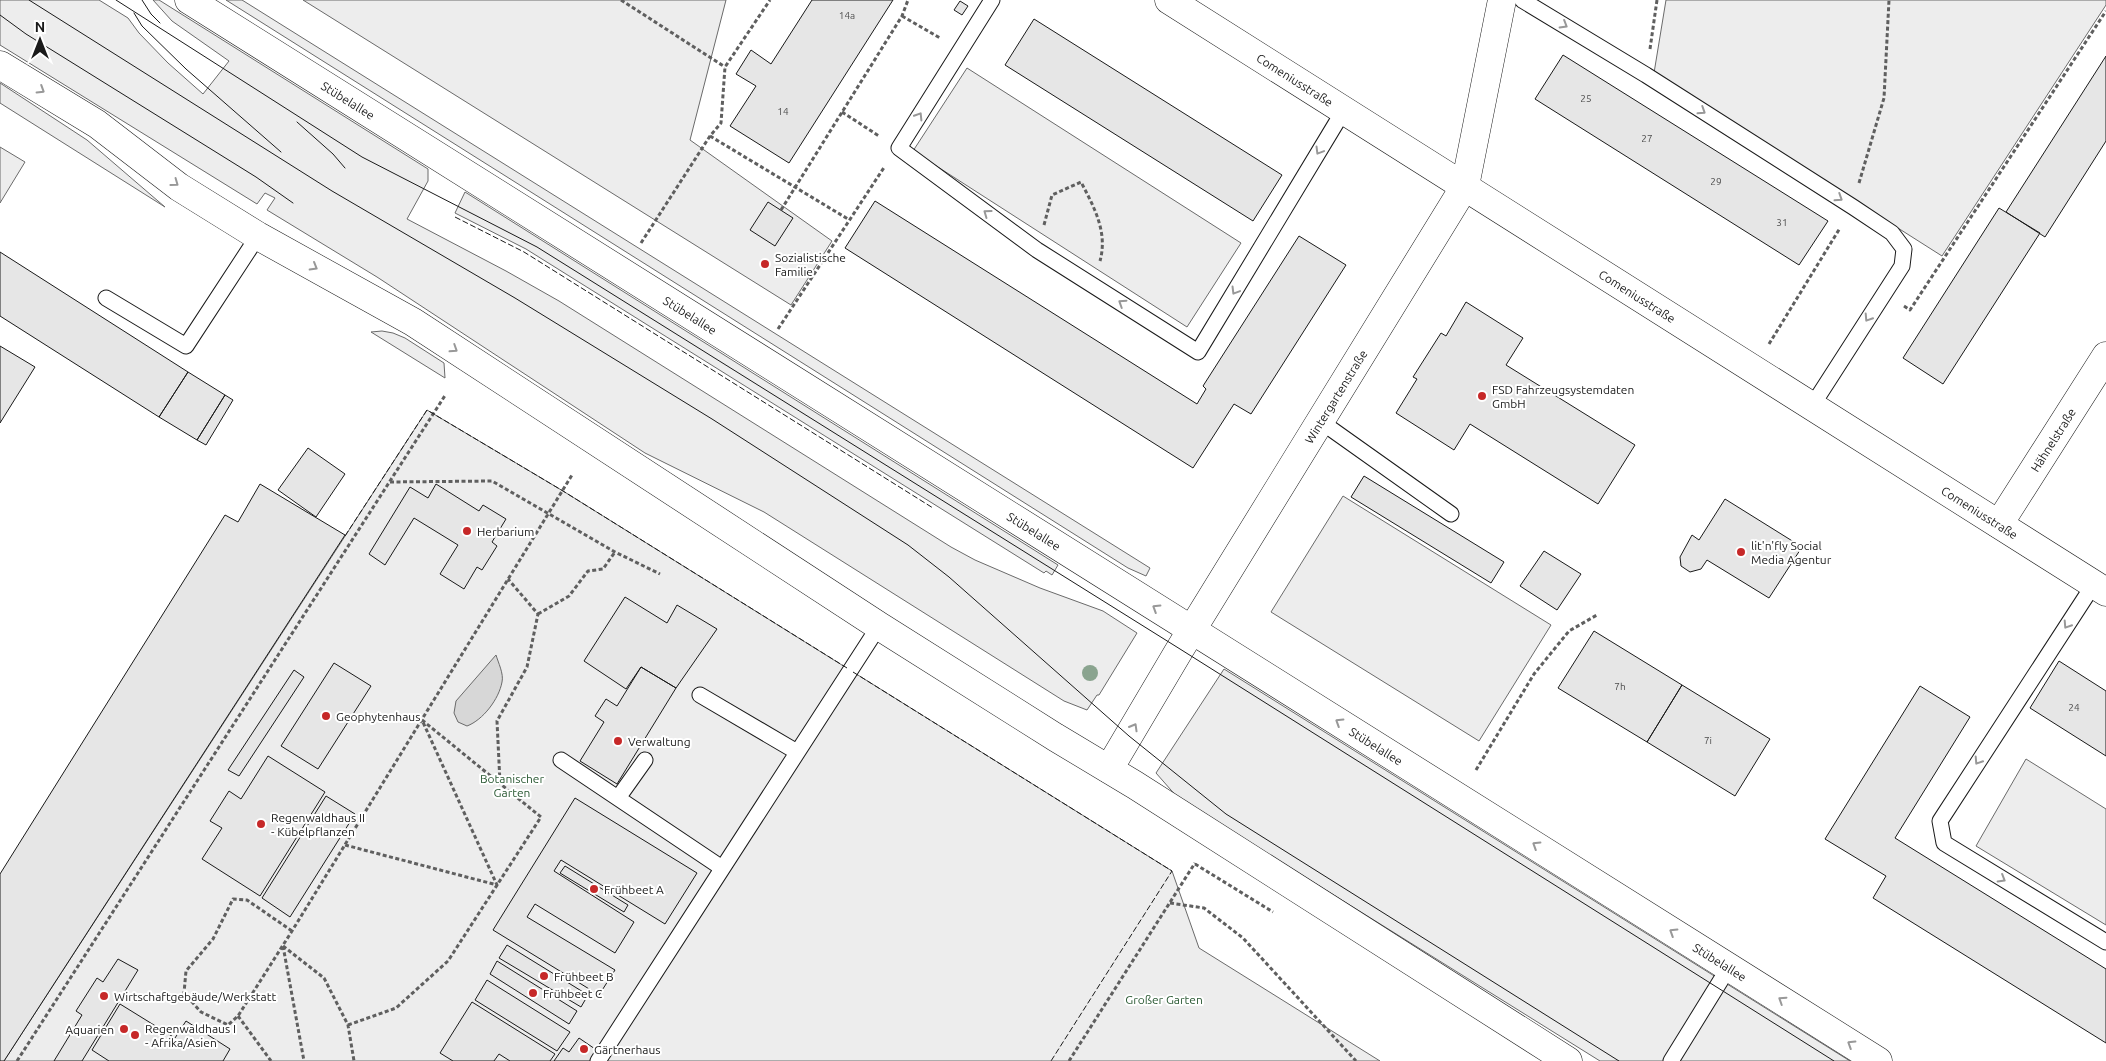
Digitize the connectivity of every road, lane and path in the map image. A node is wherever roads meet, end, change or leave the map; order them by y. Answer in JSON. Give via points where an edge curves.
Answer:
{"nodes":[{"id":1,"x":189,"y":0,"type":"edge"},
{"id":2,"x":621,"y":0,"type":"edge"},
{"id":3,"x":770,"y":0,"type":"edge"},
{"id":4,"x":908,"y":0,"type":"edge"},
{"id":5,"x":992,"y":0,"type":"edge"},
{"id":6,"x":1169,"y":0,"type":"edge"},
{"id":7,"x":1502,"y":0,"type":"edge"},
{"id":8,"x":1522,"y":0,"type":"edge"},
{"id":9,"x":1657,"y":0,"type":"edge"},
{"id":10,"x":2106,"y":11,"type":"edge"},
{"id":11,"x":902,"y":16,"type":"junction"},
{"id":12,"x":960,"y":50,"type":"junction"},
{"id":13,"x":0,"y":64,"type":"edge"},
{"id":14,"x":724,"y":67,"type":"junction"},
{"id":15,"x":1646,"y":75,"type":"junction"},
{"id":16,"x":1344,"y":110,"type":"junction"},
{"id":17,"x":842,"y":112,"type":"junction"},
{"id":18,"x":710,"y":136,"type":"junction"},
{"id":19,"x":899,"y":148,"type":"junction"},
{"id":20,"x":1465,"y":186,"type":"junction"},
{"id":21,"x":794,"y":188,"type":"junction"},
{"id":22,"x":781,"y":210,"type":"dead end"},
{"id":23,"x":848,"y":220,"type":"junction"},
{"id":24,"x":258,"y":236,"type":"junction"},
{"id":25,"x":641,"y":243,"type":"dead end"},
{"id":26,"x":1037,"y":250,"type":"junction"},
{"id":27,"x":1094,"y":285,"type":"junction"},
{"id":28,"x":1884,"y":293,"type":"junction"},
{"id":29,"x":106,"y":298,"type":"dead end"},
{"id":30,"x":778,"y":329,"type":"dead end"},
{"id":31,"x":2106,"y":356,"type":"edge"},
{"id":32,"x":446,"y":394,"type":"dead end"},
{"id":33,"x":1812,"y":406,"type":"junction"},
{"id":34,"x":1320,"y":421,"type":"junction"},
{"id":35,"x":572,"y":475,"type":"dead end"},
{"id":36,"x":390,"y":482,"type":"junction"},
{"id":37,"x":548,"y":514,"type":"junction"},
{"id":38,"x":1451,"y":514,"type":"dead end"},
{"id":39,"x":1999,"y":524,"type":"junction"},
{"id":40,"x":615,"y":552,"type":"junction"},
{"id":41,"x":660,"y":574,"type":"dead end"},
{"id":42,"x":508,"y":579,"type":"junction"},
{"id":43,"x":2100,"y":588,"type":"edge"},
{"id":44,"x":538,"y":614,"type":"junction"},
{"id":45,"x":1597,"y":615,"type":"dead end"},
{"id":46,"x":879,"y":626,"type":"junction"},
{"id":47,"x":1192,"y":630,"type":"junction"},
{"id":48,"x":700,"y":695,"type":"dead end"},
{"id":49,"x":422,"y":720,"type":"junction"},
{"id":50,"x":797,"y":752,"type":"junction"},
{"id":51,"x":561,"y":760,"type":"dead end"},
{"id":52,"x":645,"y":760,"type":"dead end"},
{"id":53,"x":1109,"y":769,"type":"junction"},
{"id":54,"x":1476,"y":770,"type":"dead end"},
{"id":55,"x":500,"y":783,"type":"junction"},
{"id":56,"x":618,"y":798,"type":"junction"},
{"id":57,"x":345,"y":844,"type":"junction"},
{"id":58,"x":1195,"y":864,"type":"dead end"},
{"id":59,"x":722,"y":868,"type":"junction"},
{"id":60,"x":497,"y":885,"type":"junction"},
{"id":61,"x":1170,"y":903,"type":"junction"},
{"id":62,"x":292,"y":931,"type":"junction"},
{"id":63,"x":2106,"y":942,"type":"edge"},
{"id":64,"x":283,"y":946,"type":"junction"},
{"id":65,"x":1729,"y":967,"type":"junction"},
{"id":66,"x":238,"y":1016,"type":"junction"},
{"id":67,"x":348,"y":1025,"type":"junction"},
{"id":68,"x":16,"y":1061,"type":"edge"},
{"id":69,"x":271,"y":1061,"type":"edge"},
{"id":70,"x":304,"y":1061,"type":"edge"},
{"id":71,"x":354,"y":1061,"type":"edge"},
{"id":72,"x":598,"y":1061,"type":"edge"},
{"id":73,"x":1069,"y":1061,"type":"edge"},
{"id":74,"x":1356,"y":1061,"type":"edge"},
{"id":75,"x":1568,"y":1061,"type":"edge"},
{"id":76,"x":1671,"y":1061,"type":"edge"},
{"id":77,"x":1878,"y":1061,"type":"edge"}],
"edges":[{"from":47,"to":1,"type":"main road","name":"Stübelallee","one_way":true},
{"from":2,"to":14,"type":"path"},
{"from":3,"to":14,"type":"path"},
{"from":4,"to":11,"type":"path"},
{"from":5,"to":12,"type":"lane"},
{"from":6,"to":16,"type":"main road","name":"Comeniusstraße"},
{"from":7,"to":20,"type":"main road","name":"Wintergartenstraße"},
{"from":8,"to":15,"type":"lane","one_way":true},
{"from":9,"to":15,"type":"path"},
{"from":10,"to":28,"type":"path","via":[[1910,310]]},
{"from":11,"to":12,"type":"path"},
{"from":11,"to":17,"type":"path"},
{"from":19,"to":12,"type":"lane","one_way":true},
{"from":13,"to":24,"type":"main road","one_way":true,"via":[[97,124],[180,187]]},
{"from":14,"to":18,"type":"path","via":[[721,123]]},
{"from":15,"to":28,"type":"lane","one_way":true,"via":[[1892,233],[1904,248],[1902,266]]},
{"from":16,"to":20,"type":"main road","name":"Comeniusstraße"},
{"from":16,"to":27,"type":"lane","one_way":true,"via":[[1198,352]]},
{"from":17,"to":19,"type":"path"},
{"from":17,"to":21,"type":"path"},
{"from":18,"to":21,"type":"path"},
{"from":18,"to":25,"type":"path"},
{"from":19,"to":23,"type":"path"},
{"from":26,"to":19,"type":"lane","one_way":true},
{"from":20,"to":33,"type":"main road","name":"Comeniusstraße"},
{"from":20,"to":34,"type":"main road","name":"Wintergartenstraße"},
{"from":21,"to":22,"type":"path"},
{"from":21,"to":23,"type":"path"},
{"from":23,"to":30,"type":"path"},
{"from":24,"to":29,"type":"lane","via":[[186,346]]},
{"from":24,"to":46,"type":"main road","one_way":true,"via":[[413,322]]},
{"from":26,"to":27,"type":"lane"},
{"from":26,"to":27,"type":"path","via":[[1052,195],[1081,182],[1098,215],[1104,247]]},
{"from":28,"to":33,"type":"lane","one_way":true},
{"from":31,"to":39,"type":"main road","name":"Hähnelstraße"},
{"from":32,"to":36,"type":"path"},
{"from":33,"to":39,"type":"main road","name":"Comeniusstraße"},
{"from":34,"to":38,"type":"lane"},
{"from":34,"to":47,"type":"main road","name":"Wintergartenstraße"},
{"from":35,"to":37,"type":"path"},
{"from":36,"to":37,"type":"path","via":[[492,481]]},
{"from":36,"to":68,"type":"path"},
{"from":37,"to":40,"type":"path"},
{"from":37,"to":42,"type":"path"},
{"from":39,"to":43,"type":"main road","name":"Comeniusstraße"},
{"from":40,"to":41,"type":"path"},
{"from":40,"to":44,"type":"path","via":[[603,569],[588,571],[569,596]]},
{"from":42,"to":44,"type":"path"},
{"from":42,"to":49,"type":"path"},
{"from":43,"to":63,"type":"lane","one_way":true,"via":[[1940,821],[1944,844]]},
{"from":44,"to":55,"type":"path","via":[[527,667],[497,721]]},
{"from":45,"to":54,"type":"path","via":[[1568,631],[1534,674]]},
{"from":46,"to":50,"type":"lane"},
{"from":46,"to":53,"type":"main road"},
{"from":53,"to":47,"type":"main road","name":"Wintergartenstraße","one_way":true},
{"from":65,"to":47,"type":"main road","name":"Stübelallee","one_way":true},
{"from":48,"to":50,"type":"lane"},
{"from":49,"to":55,"type":"path"},
{"from":49,"to":57,"type":"path"},
{"from":49,"to":60,"type":"path"},
{"from":50,"to":59,"type":"lane"},
{"from":51,"to":56,"type":"lane"},
{"from":52,"to":56,"type":"lane"},
{"from":53,"to":75,"type":"main road"},
{"from":55,"to":60,"type":"path","via":[[541,817]]},
{"from":56,"to":59,"type":"lane"},
{"from":57,"to":60,"type":"path"},
{"from":57,"to":62,"type":"path"},
{"from":58,"to":61,"type":"path"},
{"from":59,"to":72,"type":"lane"},
{"from":60,"to":67,"type":"path","via":[[448,961],[396,1008]]},
{"from":61,"to":73,"type":"path"},
{"from":61,"to":74,"type":"path","via":[[1204,908],[1243,938]]},
{"from":62,"to":64,"type":"path"},
{"from":62,"to":66,"type":"path","via":[[247,900],[233,899],[213,939],[186,971],[184,993],[200,1012],[228,1025]]},
{"from":64,"to":66,"type":"path"},
{"from":64,"to":67,"type":"path","via":[[324,978]]},
{"from":64,"to":70,"type":"path"},
{"from":65,"to":76,"type":"lane"},
{"from":77,"to":65,"type":"main road","name":"Stübelallee","one_way":true},
{"from":66,"to":69,"type":"path"},
{"from":67,"to":71,"type":"path"}]}
